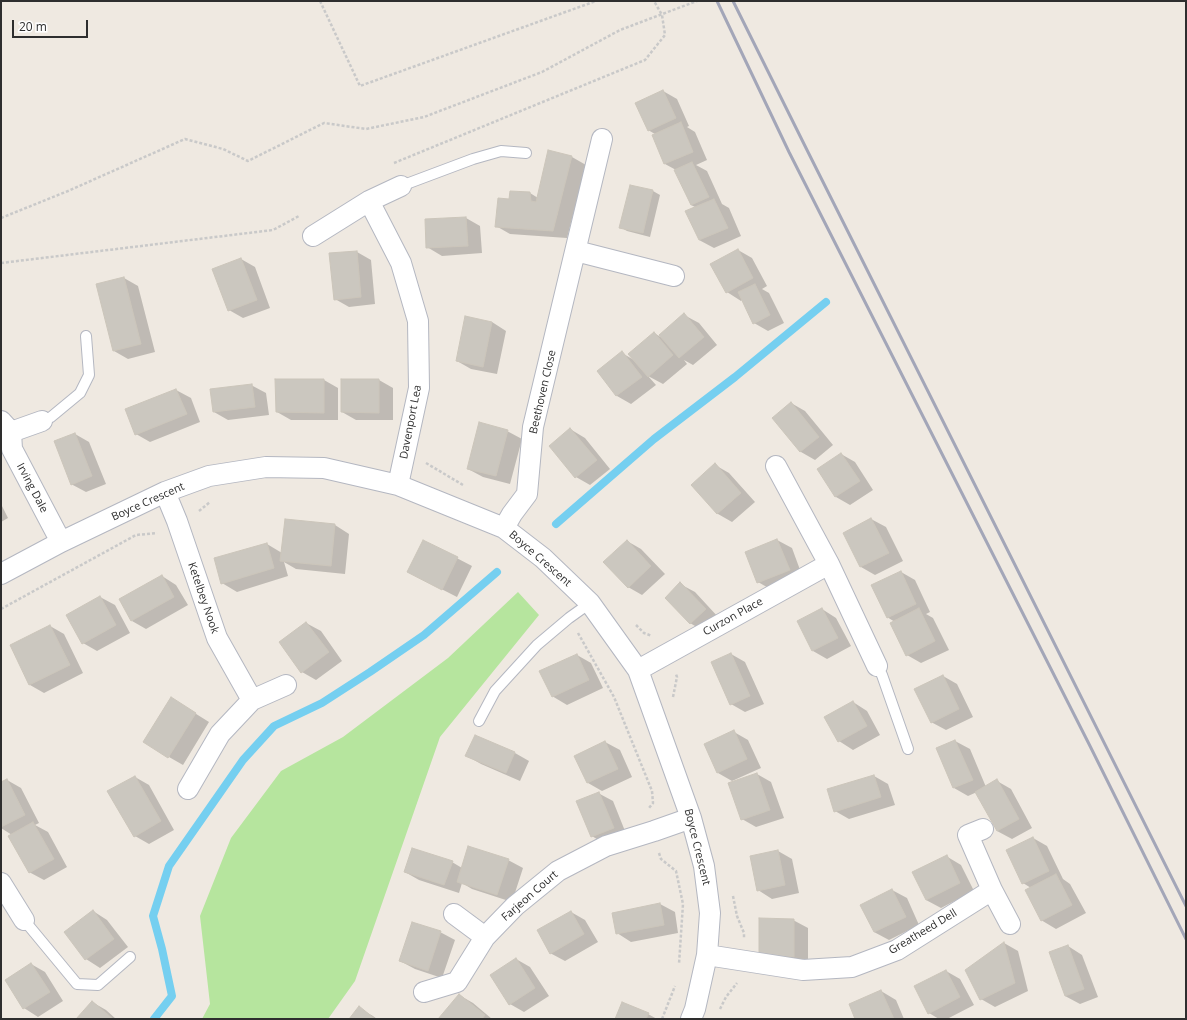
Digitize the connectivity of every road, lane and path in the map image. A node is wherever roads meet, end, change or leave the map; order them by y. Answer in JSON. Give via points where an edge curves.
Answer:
{"nodes":[{"id":1,"x":320,"y":1,"type":"edge"},
{"id":2,"x":596,"y":1,"type":"edge"},
{"id":3,"x":654,"y":1,"type":"edge"},
{"id":4,"x":697,"y":1,"type":"edge"},
{"id":5,"x":662,"y":15,"type":"junction"},
{"id":6,"x":602,"y":139,"type":"dead end"},
{"id":7,"x":526,"y":153,"type":"dead end"},
{"id":8,"x":393,"y":163,"type":"dead end"},
{"id":9,"x":402,"y":186,"type":"joint"},
{"id":10,"x":368,"y":201,"type":"junction"},
{"id":11,"x":300,"y":215,"type":"dead end"},
{"id":12,"x":1,"y":218,"type":"edge"},
{"id":13,"x":313,"y":236,"type":"dead end"},
{"id":14,"x":576,"y":250,"type":"junction"},
{"id":15,"x":1,"y":263,"type":"edge"},
{"id":16,"x":674,"y":276,"type":"dead end"},
{"id":17,"x":86,"y":336,"type":"dead end"},
{"id":18,"x":42,"y":421,"type":"joint"},
{"id":19,"x":6,"y":427,"type":"edge"},
{"id":20,"x":776,"y":466,"type":"dead end"},
{"id":21,"x":398,"y":485,"type":"junction"},
{"id":22,"x":164,"y":492,"type":"junction"},
{"id":23,"x":217,"y":500,"type":"dead end"},
{"id":24,"x":177,"y":521,"type":"junction"},
{"id":25,"x":504,"y":528,"type":"junction"},
{"id":26,"x":61,"y":542,"type":"junction"},
{"id":27,"x":829,"y":564,"type":"junction"},
{"id":28,"x":1,"y":574,"type":"edge"},
{"id":29,"x":590,"y":603,"type":"junction"},
{"id":30,"x":1,"y":609,"type":"edge"},
{"id":31,"x":569,"y":618,"type":"junction"},
{"id":32,"x":877,"y":666,"type":"joint"},
{"id":33,"x":638,"y":670,"type":"junction"},
{"id":34,"x":286,"y":685,"type":"dead end"},
{"id":35,"x":252,"y":700,"type":"junction"},
{"id":36,"x":479,"y":721,"type":"dead end"},
{"id":37,"x":908,"y":749,"type":"dead end"},
{"id":38,"x":188,"y":789,"type":"dead end"},
{"id":39,"x":692,"y":818,"type":"junction"},
{"id":40,"x":983,"y":829,"type":"dead end"},
{"id":41,"x":654,"y":831,"type":"junction"},
{"id":42,"x":1,"y":883,"type":"edge"},
{"id":43,"x":992,"y":890,"type":"junction"},
{"id":44,"x":454,"y":914,"type":"dead end"},
{"id":45,"x":24,"y":920,"type":"joint"},
{"id":46,"x":1010,"y":924,"type":"dead end"},
{"id":47,"x":486,"y":937,"type":"junction"},
{"id":48,"x":707,"y":955,"type":"junction"},
{"id":49,"x":130,"y":956,"type":"dead end"},
{"id":50,"x":744,"y":961,"type":"junction"},
{"id":51,"x":679,"y":967,"type":"dead end"},
{"id":52,"x":676,"y":982,"type":"dead end"},
{"id":53,"x":424,"y":992,"type":"dead end"},
{"id":54,"x":720,"y":1012,"type":"dead end"},
{"id":55,"x":662,"y":1019,"type":"edge"},
{"id":56,"x":691,"y":1019,"type":"edge"}],
"edges":[{"from":1,"to":2,"type":"path","via":[[360,86]]},
{"from":3,"to":5,"type":"path"},
{"from":4,"to":5,"type":"path"},
{"from":5,"to":8,"type":"path","via":[[665,34],[645,60]]},
{"from":5,"to":12,"type":"path","via":[[620,30],[542,72],[424,117],[366,129],[324,123],[248,161],[223,149],[185,139]]},
{"from":6,"to":14,"type":"street","name":"Beethoven Close"},
{"from":7,"to":9,"type":"lane","via":[[501,151]]},
{"from":9,"to":10,"type":"street"},
{"from":10,"to":13,"type":"street"},
{"from":10,"to":21,"type":"street","name":"Davenport Lea","via":[[401,263],[418,321],[419,388]]},
{"from":11,"to":15,"type":"path","via":[[273,230]]},
{"from":14,"to":16,"type":"street"},
{"from":14,"to":25,"type":"street","name":"Beethoven Close","via":[[533,427],[527,494]]},
{"from":17,"to":18,"type":"lane","via":[[89,375],[80,393],[51,417]]},
{"from":18,"to":19,"type":"street","name":"Irving Dale"},
{"from":19,"to":26,"type":"street","name":"Irving Dale","via":[[12,449]]},
{"from":20,"to":27,"type":"street"},
{"from":21,"to":22,"type":"street","name":"Boyce Crescent","via":[[324,468],[266,467],[209,476]]},
{"from":21,"to":25,"type":"street","name":"Boyce Crescent"},
{"from":22,"to":24,"type":"street","name":"Ketelbey Nook"},
{"from":22,"to":26,"type":"street","name":"Boyce Crescent"},
{"from":23,"to":24,"type":"path","via":[[210,502],[197,513]]},
{"from":24,"to":30,"type":"path","via":[[156,534],[136,535]]},
{"from":24,"to":35,"type":"street","name":"Ketelbey Nook","via":[[217,638]]},
{"from":25,"to":29,"type":"street","name":"Boyce Crescent","via":[[543,558]]},
{"from":26,"to":28,"type":"street","name":"Boyce Crescent"},
{"from":27,"to":32,"type":"street"},
{"from":27,"to":33,"type":"street","name":"Curzon Place"},
{"from":29,"to":31,"type":"lane"},
{"from":29,"to":33,"type":"street","name":"Boyce Crescent"},
{"from":31,"to":36,"type":"lane","via":[[537,645],[495,691]]},
{"from":31,"to":41,"type":"path","via":[[614,697],[652,791],[653,803],[645,813]]},
{"from":32,"to":37,"type":"lane"},
{"from":33,"to":39,"type":"street","name":"Boyce Crescent"},
{"from":34,"to":35,"type":"street"},
{"from":35,"to":38,"type":"street","via":[[220,734]]},
{"from":39,"to":41,"type":"street","name":"Farjeon Court"},
{"from":39,"to":48,"type":"street","name":"Boyce Crescent","via":[[704,866],[710,913]]},
{"from":40,"to":43,"type":"street","via":[[968,835]]},
{"from":41,"to":47,"type":"street","name":"Farjeon Court","via":[[606,846],[558,870],[515,906]]},
{"from":41,"to":51,"type":"path","via":[[661,859],[676,871],[683,904]]},
{"from":42,"to":45,"type":"street"},
{"from":43,"to":46,"type":"street"},
{"from":43,"to":50,"type":"street","name":"Greatheed Dell","via":[[897,950],[852,967],[803,970]]},
{"from":44,"to":47,"type":"street"},
{"from":45,"to":49,"type":"lane","via":[[77,984],[98,985]]},
{"from":47,"to":53,"type":"street","name":"Farjeon Court","via":[[457,982]]},
{"from":48,"to":50,"type":"street","name":"Greatheed Dell"},
{"from":48,"to":56,"type":"street","name":"Boyce Crescent"},
{"from":50,"to":54,"type":"path","via":[[739,980],[726,997]]},
{"from":52,"to":55,"type":"path"}]}
